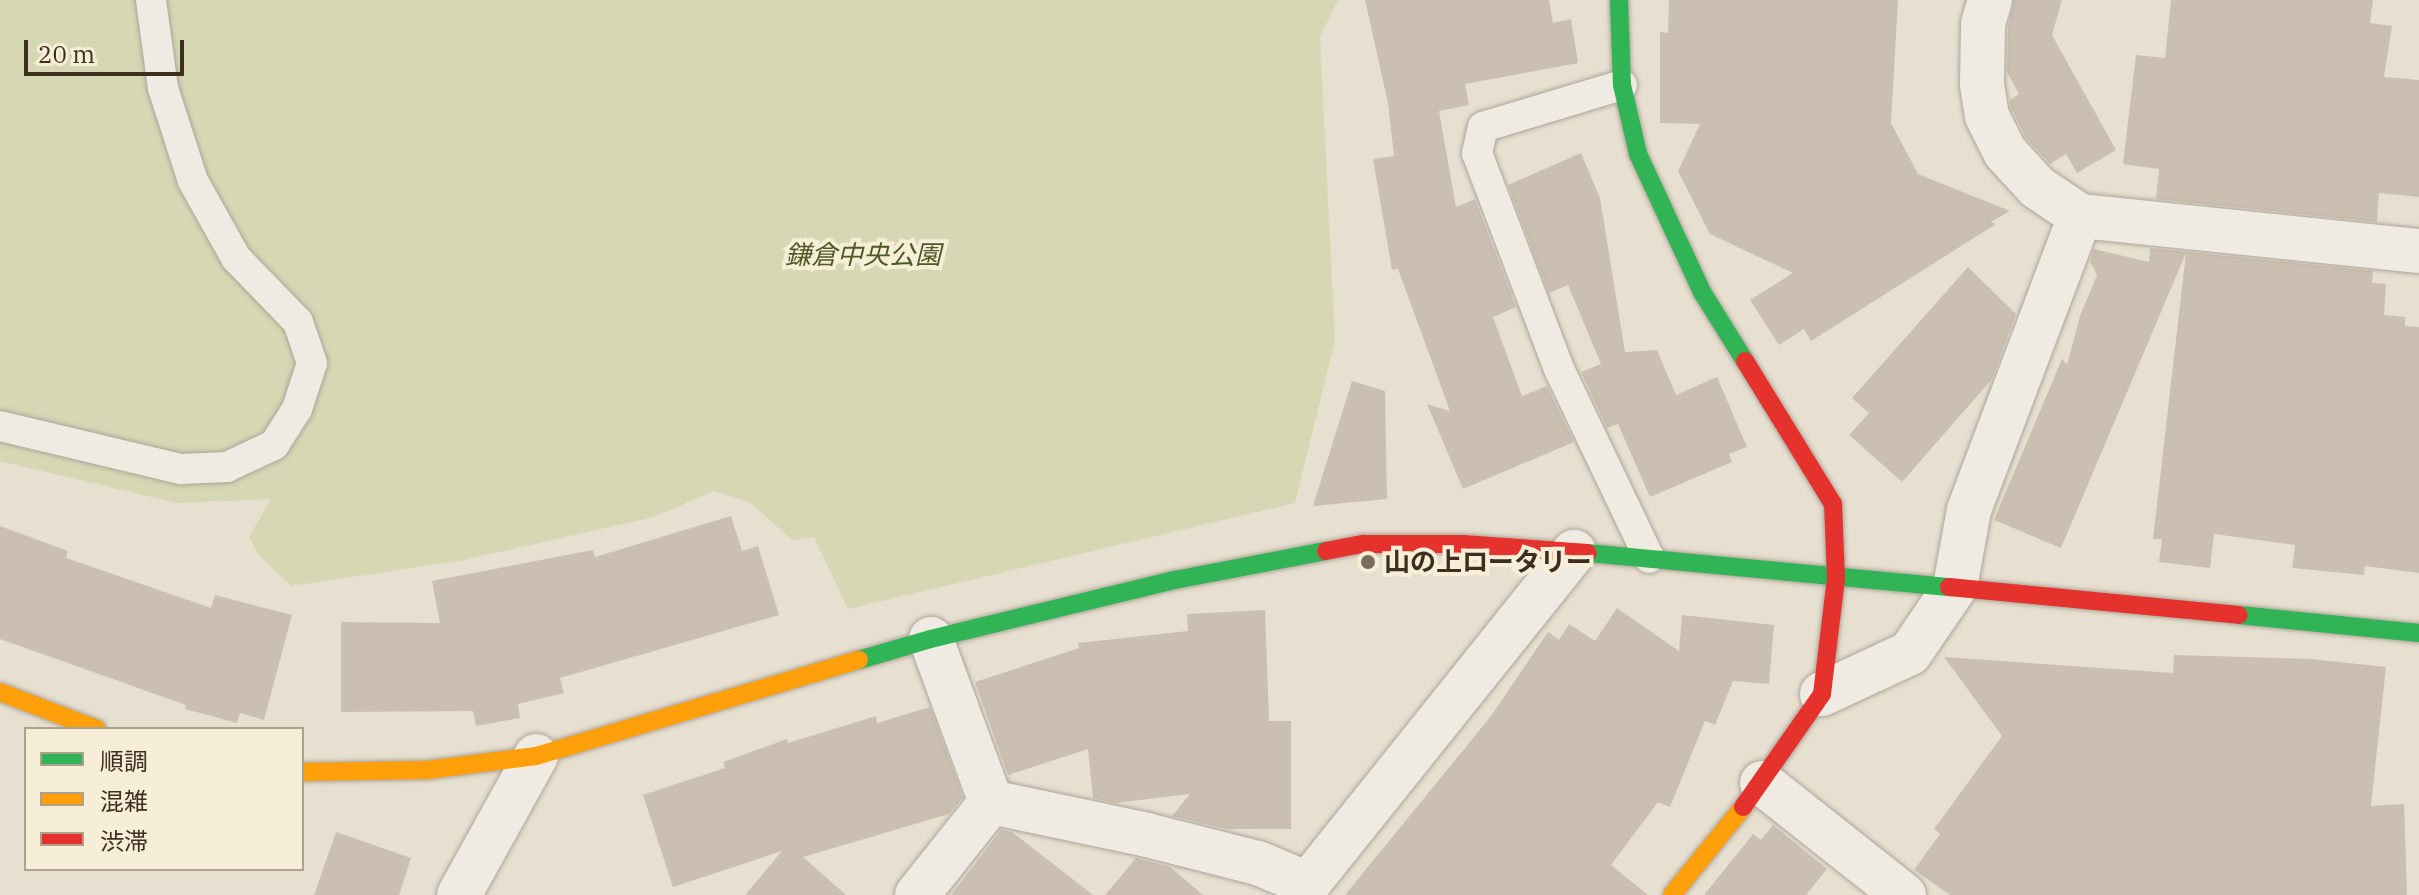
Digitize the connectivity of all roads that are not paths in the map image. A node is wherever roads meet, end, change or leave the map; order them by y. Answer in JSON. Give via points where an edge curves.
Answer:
{"nodes":[{"id":1,"x":151,"y":0,"type":"edge"},
{"id":2,"x":1619,"y":0,"type":"edge"},
{"id":3,"x":1990,"y":0,"type":"edge"},
{"id":4,"x":1622,"y":85,"type":"junction"},
{"id":5,"x":2080,"y":216,"type":"junction"},
{"id":6,"x":2419,"y":251,"type":"edge"},
{"id":7,"x":0,"y":426,"type":"edge"},
{"id":8,"x":1574,"y":552,"type":"junction"},
{"id":9,"x":1649,"y":558,"type":"junction"},
{"id":10,"x":1836,"y":578,"type":"junction"},
{"id":11,"x":1955,"y":587,"type":"junction"},
{"id":12,"x":2419,"y":633,"type":"edge"},
{"id":13,"x":931,"y":639,"type":"junction"},
{"id":14,"x":0,"y":692,"type":"edge"},
{"id":15,"x":1822,"y":694,"type":"junction"},
{"id":16,"x":92,"y":727,"type":"edge"},
{"id":17,"x":536,"y":756,"type":"junction"},
{"id":18,"x":304,"y":772,"type":"edge"},
{"id":19,"x":1762,"y":783,"type":"junction"},
{"id":20,"x":991,"y":802,"type":"junction"},
{"id":21,"x":1304,"y":889,"type":"edge"},
{"id":22,"x":459,"y":895,"type":"edge"},
{"id":23,"x":917,"y":895,"type":"edge"},
{"id":24,"x":1672,"y":895,"type":"edge"},
{"id":25,"x":1904,"y":895,"type":"edge"}],
"edges":[{"from":1,"to":7,"type":"lane","via":[[163,88],[193,181],[236,258],[298,322],[312,363],[297,409],[274,445],[227,467],[181,469]]},
{"from":2,"to":4,"type":"street"},
{"from":3,"to":5,"type":"street","via":[[1983,24],[1987,116],[2005,152],[2037,187]]},
{"from":4,"to":9,"type":"lane","via":[[1483,127],[1477,153],[1560,371]]},
{"from":4,"to":10,"type":"street","via":[[1638,154],[1702,292],[1833,504]]},
{"from":5,"to":6,"type":"street"},
{"from":5,"to":11,"type":"street","via":[[1969,510]]},
{"from":8,"to":9,"type":"street"},
{"from":8,"to":13,"type":"street","via":[[1363,544],[1175,580]]},
{"from":8,"to":21,"type":"street"},
{"from":9,"to":10,"type":"street"},
{"from":10,"to":11,"type":"street"},
{"from":10,"to":15,"type":"street"},
{"from":11,"to":12,"type":"street"},
{"from":11,"to":15,"type":"street","via":[[1910,653]]},
{"from":13,"to":17,"type":"street"},
{"from":13,"to":20,"type":"street"},
{"from":14,"to":16,"type":"street"},
{"from":15,"to":19,"type":"street"},
{"from":17,"to":18,"type":"street","via":[[427,770]]},
{"from":17,"to":22,"type":"street"},
{"from":19,"to":24,"type":"street"},
{"from":19,"to":25,"type":"street"},
{"from":20,"to":21,"type":"street","via":[[1258,863]]},
{"from":20,"to":23,"type":"street"}]}
